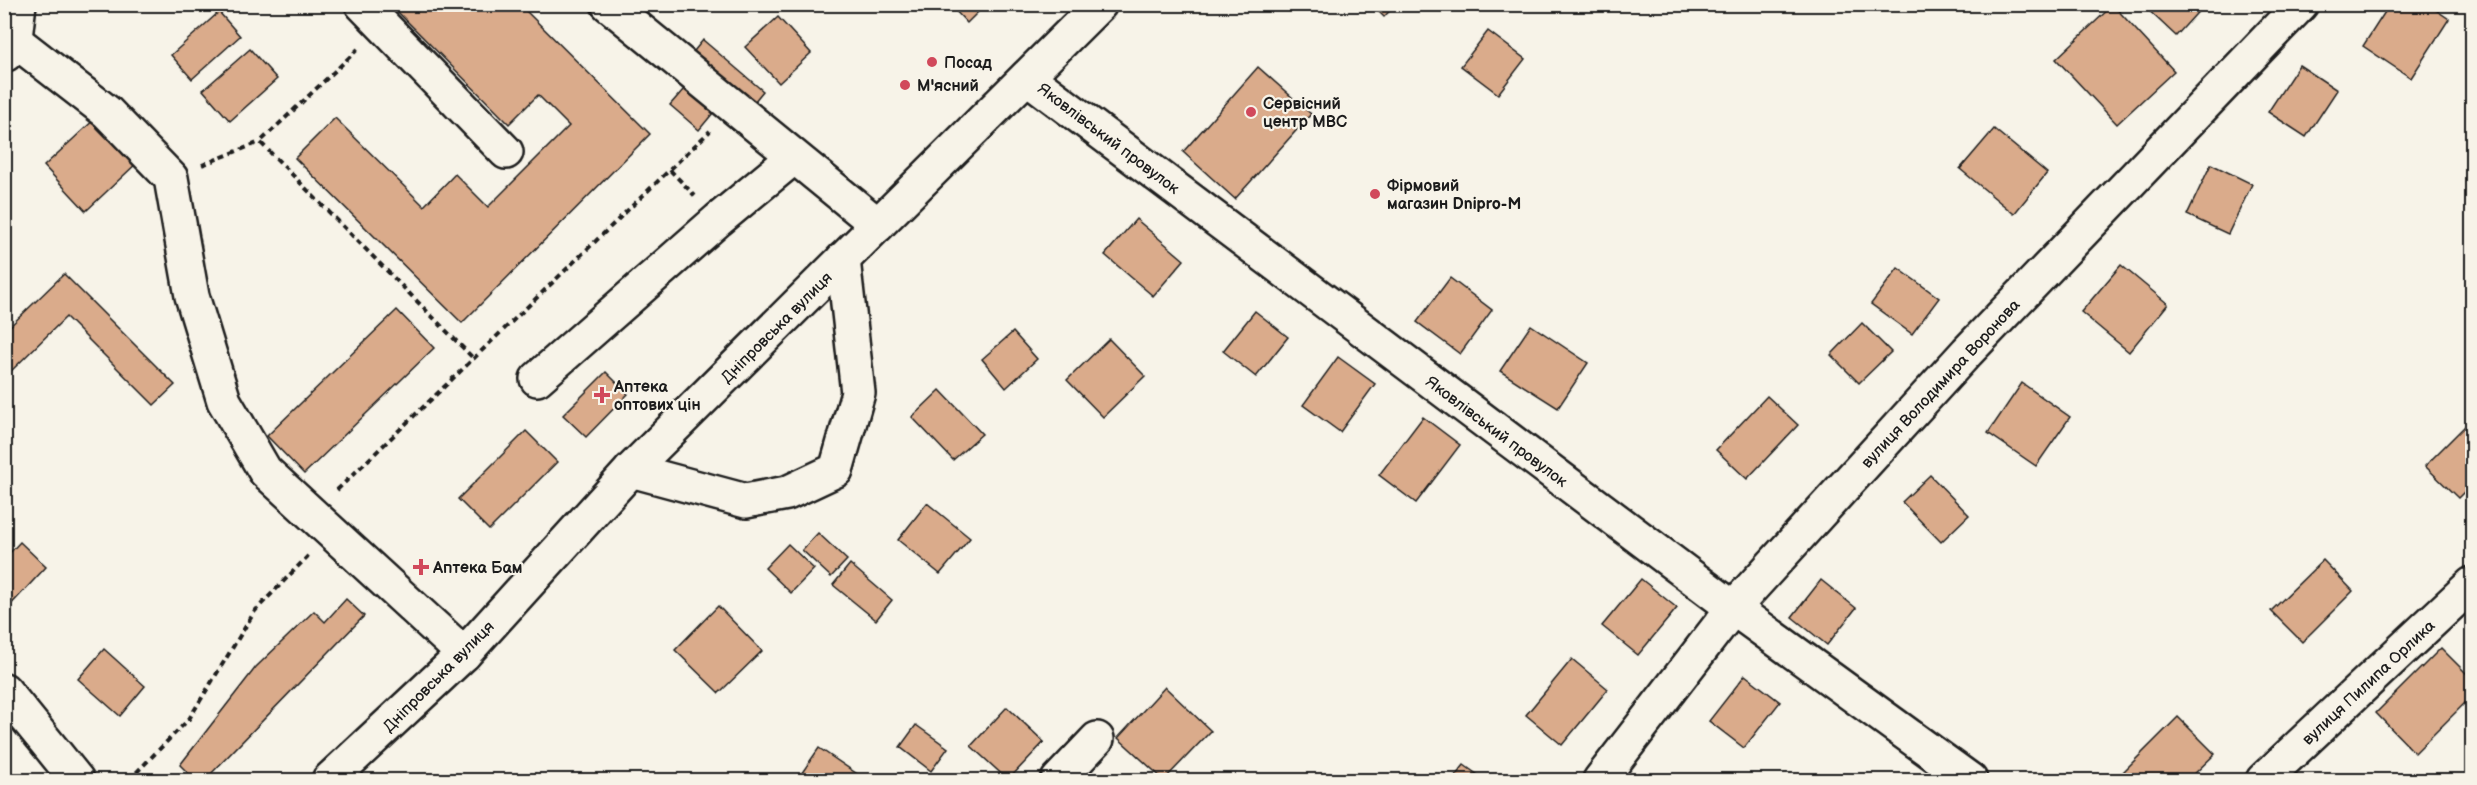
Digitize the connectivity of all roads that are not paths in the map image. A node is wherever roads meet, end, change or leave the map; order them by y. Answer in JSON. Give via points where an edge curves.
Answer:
{"nodes":[{"id":1,"x":19,"y":4,"type":"edge"},
{"id":2,"x":608,"y":4,"type":"edge"},
{"id":3,"x":1100,"y":4,"type":"edge"},
{"id":4,"x":2301,"y":4,"type":"edge"},
{"id":5,"x":373,"y":15,"type":"edge"},
{"id":6,"x":8,"y":42,"type":"edge"},
{"id":7,"x":1027,"y":77,"type":"junction"},
{"id":8,"x":506,"y":152,"type":"dead end"},
{"id":9,"x":794,"y":157,"type":"junction"},
{"id":10,"x":878,"y":225,"type":"junction"},
{"id":11,"x":843,"y":259,"type":"junction"},
{"id":12,"x":537,"y":379,"type":"dead end"},
{"id":13,"x":631,"y":470,"type":"junction"},
{"id":14,"x":2472,"y":584,"type":"edge"},
{"id":15,"x":1732,"y":608,"type":"junction"},
{"id":16,"x":464,"y":654,"type":"junction"},
{"id":17,"x":4,"y":690,"type":"edge"},
{"id":18,"x":1097,"y":739,"type":"dead end"},
{"id":19,"x":77,"y":780,"type":"edge"},
{"id":20,"x":329,"y":780,"type":"edge"},
{"id":21,"x":1058,"y":780,"type":"edge"},
{"id":22,"x":1600,"y":780,"type":"edge"},
{"id":23,"x":1970,"y":780,"type":"edge"},
{"id":24,"x":2263,"y":780,"type":"edge"}],
"edges":[{"from":1,"to":6,"type":"main road"},
{"from":2,"to":9,"type":"main road"},
{"from":3,"to":7,"type":"main road","name":"Дніпровська вулиця"},
{"from":4,"to":15,"type":"main road","name":"вулиця Володимира Воронова","via":[[1967,352]]},
{"from":5,"to":8,"type":"main road"},
{"from":6,"to":16,"type":"main road","via":[[107,112],[171,178],[192,296],[224,401],[265,471]]},
{"from":7,"to":10,"type":"main road","name":"Дніпровська вулиця"},
{"from":7,"to":15,"type":"main road","name":"Яковлівський провулок"},
{"from":9,"to":10,"type":"main road"},
{"from":9,"to":12,"type":"main road"},
{"from":10,"to":11,"type":"main road","name":"Дніпровська вулиця"},
{"from":11,"to":13,"type":"main road","name":"Дніпровська вулиця"},
{"from":11,"to":13,"type":"main road","via":[[858,393],[836,470],[788,493],[746,501]]},
{"from":13,"to":16,"type":"main road","name":"Дніпровська вулиця"},
{"from":14,"to":24,"type":"main road","name":"вулиця Пилипа Орлика"},
{"from":15,"to":22,"type":"main road","name":"вулиця Володимира Воронова"},
{"from":15,"to":23,"type":"main road","name":"Яковлівський провулок"},
{"from":16,"to":20,"type":"main road","name":"Дніпровська вулиця"},
{"from":17,"to":19,"type":"main road"},
{"from":18,"to":21,"type":"main road"}]}
